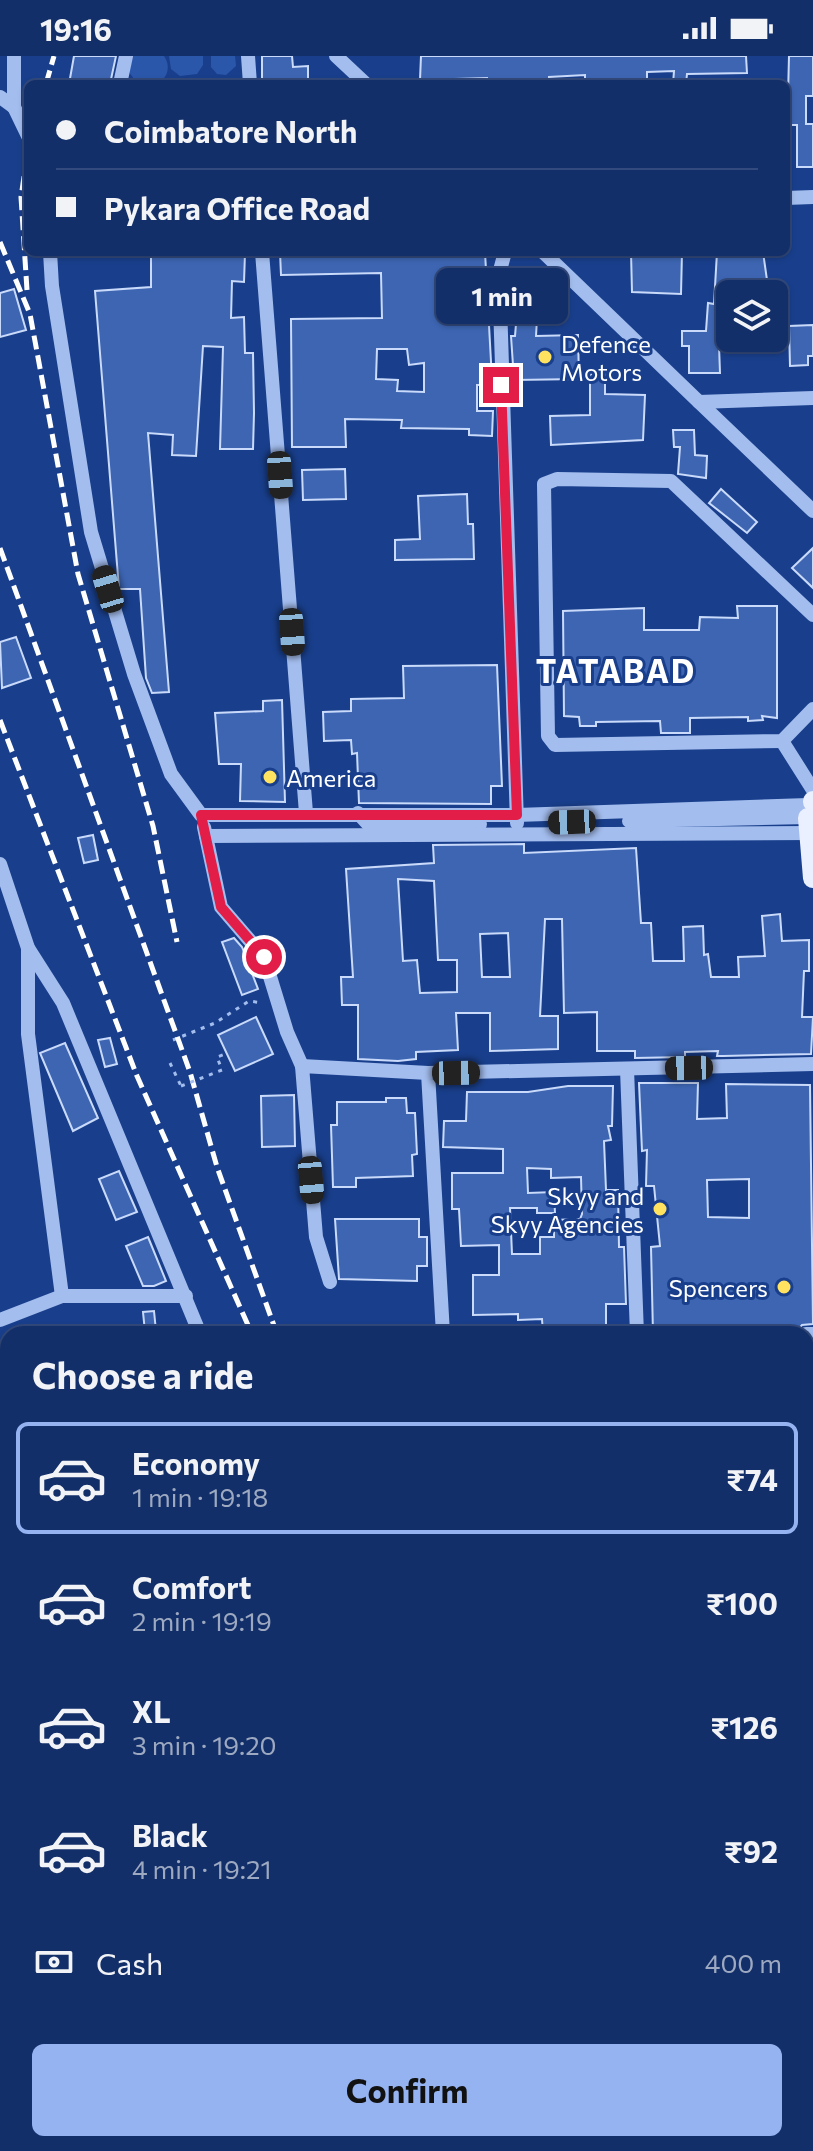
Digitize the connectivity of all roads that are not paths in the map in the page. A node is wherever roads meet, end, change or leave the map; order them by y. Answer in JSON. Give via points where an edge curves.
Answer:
{"nodes":[{"id":1,"x":14,"y":56,"type":"edge"},
{"id":2,"x":126,"y":56,"type":"edge"},
{"id":3,"x":248,"y":56,"type":"edge"},
{"id":4,"x":336,"y":56,"type":"edge"},
{"id":5,"x":121,"y":80,"type":"edge"},
{"id":6,"x":250,"y":80,"type":"edge"},
{"id":7,"x":362,"y":80,"type":"edge"},
{"id":8,"x":0,"y":97,"type":"edge"},
{"id":9,"x":14,"y":107,"type":"junction"},
{"id":10,"x":24,"y":128,"type":"edge"},
{"id":11,"x":813,"y":197,"type":"edge"},
{"id":12,"x":790,"y":198,"type":"edge"},
{"id":13,"x":50,"y":256,"type":"edge"},
{"id":14,"x":262,"y":256,"type":"edge"},
{"id":15,"x":504,"y":256,"type":"edge"},
{"id":16,"x":547,"y":256,"type":"edge"},
{"id":17,"x":813,"y":398,"type":"edge"},
{"id":18,"x":699,"y":402,"type":"junction"},
{"id":19,"x":813,"y":511,"type":"edge"},
{"id":20,"x":813,"y":615,"type":"edge"},
{"id":21,"x":813,"y":709,"type":"edge"},
{"id":22,"x":782,"y":741,"type":"junction"},
{"id":23,"x":811,"y":812,"type":"edge"},
{"id":24,"x":306,"y":813,"type":"junction"},
{"id":25,"x":201,"y":815,"type":"junction"},
{"id":26,"x":517,"y":820,"type":"junction"},
{"id":27,"x":206,"y":836,"type":"junction"},
{"id":28,"x":0,"y":864,"type":"edge"},
{"id":29,"x":813,"y":878,"type":"edge"},
{"id":30,"x":28,"y":948,"type":"junction"},
{"id":31,"x":813,"y":1064,"type":"edge"},
{"id":32,"x":302,"y":1066,"type":"junction"},
{"id":33,"x":627,"y":1069,"type":"junction"},
{"id":34,"x":428,"y":1073,"type":"junction"},
{"id":35,"x":330,"y":1282,"type":"dead end"},
{"id":36,"x":62,"y":1296,"type":"junction"},
{"id":37,"x":186,"y":1296,"type":"junction"},
{"id":38,"x":0,"y":1320,"type":"edge"},
{"id":39,"x":197,"y":1326,"type":"edge"},
{"id":40,"x":443,"y":1326,"type":"edge"},
{"id":41,"x":637,"y":1326,"type":"edge"}],
"edges":[{"from":1,"to":9,"type":"street"},
{"from":2,"to":5,"type":"street"},
{"from":3,"to":6,"type":"street"},
{"from":4,"to":7,"type":"street"},
{"from":8,"to":9,"type":"street"},
{"from":9,"to":10,"type":"street"},
{"from":11,"to":12,"type":"street"},
{"from":13,"to":25,"type":"street","via":[[91,532],[171,774]]},
{"from":14,"to":24,"type":"street"},
{"from":15,"to":26,"type":"street","via":[[499,274],[502,441]]},
{"from":16,"to":18,"type":"street"},
{"from":17,"to":18,"type":"street"},
{"from":18,"to":19,"type":"street"},
{"from":20,"to":22,"type":"street","via":[[671,481],[557,479],[544,484],[548,736],[555,745]]},
{"from":21,"to":22,"type":"street"},
{"from":22,"to":23,"type":"street"},
{"from":23,"to":26,"type":"street"},
{"from":23,"to":27,"type":"street"},
{"from":23,"to":29,"type":"main road"},
{"from":24,"to":25,"type":"street"},
{"from":24,"to":26,"type":"street"},
{"from":25,"to":27,"type":"street"},
{"from":27,"to":32,"type":"street","via":[[221,907],[264,957]]},
{"from":28,"to":30,"type":"street"},
{"from":30,"to":36,"type":"street","via":[[28,1034]]},
{"from":30,"to":37,"type":"street","via":[[63,1003]]},
{"from":31,"to":33,"type":"street"},
{"from":32,"to":34,"type":"street"},
{"from":32,"to":35,"type":"street","via":[[316,1237]]},
{"from":33,"to":34,"type":"street"},
{"from":33,"to":41,"type":"street"},
{"from":34,"to":40,"type":"street"},
{"from":36,"to":37,"type":"street"},
{"from":36,"to":38,"type":"street"},
{"from":37,"to":39,"type":"street"}]}
